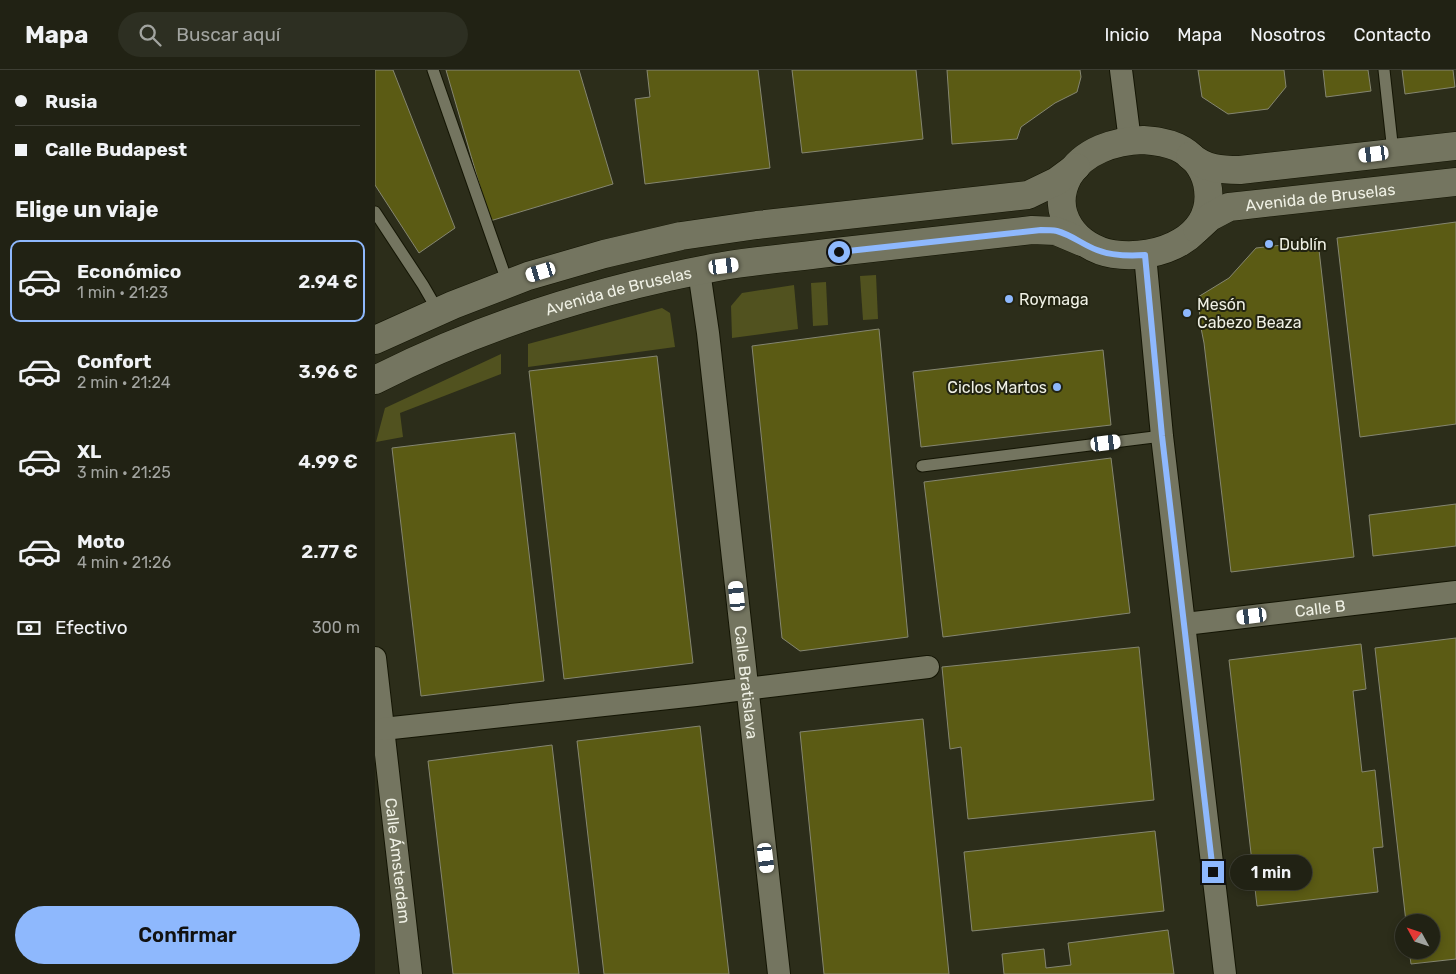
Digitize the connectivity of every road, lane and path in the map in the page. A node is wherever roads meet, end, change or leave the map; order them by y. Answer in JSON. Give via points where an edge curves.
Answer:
{"nodes":[{"id":1,"x":433,"y":70,"type":"edge"},
{"id":2,"x":1121,"y":70,"type":"edge"},
{"id":3,"x":1384,"y":70,"type":"edge"},
{"id":4,"x":1129,"y":141,"type":"junction"},
{"id":5,"x":1456,"y":146,"type":"edge"},
{"id":6,"x":1393,"y":152,"type":"junction"},
{"id":7,"x":1188,"y":154,"type":"junction"},
{"id":8,"x":1076,"y":167,"type":"junction"},
{"id":9,"x":1456,"y":182,"type":"edge"},
{"id":10,"x":375,"y":212,"type":"edge"},
{"id":11,"x":1194,"y":232,"type":"junction"},
{"id":12,"x":693,"y":234,"type":"junction"},
{"id":13,"x":1082,"y":242,"type":"junction"},
{"id":14,"x":1145,"y":255,"type":"junction"},
{"id":15,"x":699,"y":271,"type":"junction"},
{"id":16,"x":508,"y":284,"type":"junction"},
{"id":17,"x":438,"y":311,"type":"junction"},
{"id":18,"x":375,"y":340,"type":"edge"},
{"id":19,"x":375,"y":380,"type":"edge"},
{"id":20,"x":1162,"y":436,"type":"junction"},
{"id":21,"x":922,"y":466,"type":"dead end"},
{"id":22,"x":1456,"y":592,"type":"edge"},
{"id":23,"x":1185,"y":624,"type":"junction"},
{"id":24,"x":375,"y":658,"type":"edge"},
{"id":25,"x":928,"y":667,"type":"dead end"},
{"id":26,"x":747,"y":689,"type":"junction"},
{"id":27,"x":383,"y":729,"type":"junction"},
{"id":28,"x":411,"y":974,"type":"edge"},
{"id":29,"x":779,"y":974,"type":"edge"},
{"id":30,"x":1225,"y":974,"type":"edge"}],
"edges":[{"from":1,"to":16,"type":"lane"},
{"from":2,"to":4,"type":"street"},
{"from":3,"to":6,"type":"lane"},
{"from":4,"to":7,"type":"main road","via":[[1160,142]]},
{"from":4,"to":8,"type":"main road","via":[[1099,150]]},
{"from":5,"to":6,"type":"main road"},
{"from":6,"to":7,"type":"main road","via":[[1240,170],[1214,169]]},
{"from":7,"to":11,"type":"main road","via":[[1205,174],[1208,190],[1203,219]]},
{"from":8,"to":12,"type":"main road","via":[[1047,187],[1028,195]]},
{"from":8,"to":13,"type":"main road","via":[[1063,191],[1062,207],[1071,232]]},
{"from":9,"to":11,"type":"main road","name":"Avenida de Bruselas","via":[[1229,207],[1210,217]]},
{"from":10,"to":17,"type":"lane"},
{"from":11,"to":14,"type":"main road","via":[[1179,244]]},
{"from":12,"to":15,"type":"main road"},
{"from":12,"to":16,"type":"main road","via":[[568,264]]},
{"from":13,"to":14,"type":"main road","via":[[1111,254]]},
{"from":13,"to":15,"type":"main road","name":"Avenida de Bruselas","via":[[1056,231],[1032,230]]},
{"from":14,"to":20,"type":"street"},
{"from":15,"to":19,"type":"main road","name":"Avenida de Bruselas","via":[[614,289],[538,312],[466,338]]},
{"from":15,"to":26,"type":"street","name":"Calle Bratislava"},
{"from":16,"to":17,"type":"main road"},
{"from":17,"to":18,"type":"main road"},
{"from":20,"to":21,"type":"lane"},
{"from":20,"to":23,"type":"street"},
{"from":22,"to":23,"type":"street","name":"Calle B"},
{"from":23,"to":30,"type":"street"},
{"from":24,"to":27,"type":"street","name":"Calle Ámsterdam"},
{"from":25,"to":26,"type":"street"},
{"from":26,"to":27,"type":"street"},
{"from":26,"to":29,"type":"street","name":"Calle Bratislava"},
{"from":27,"to":28,"type":"street","name":"Calle Ámsterdam"}]}
